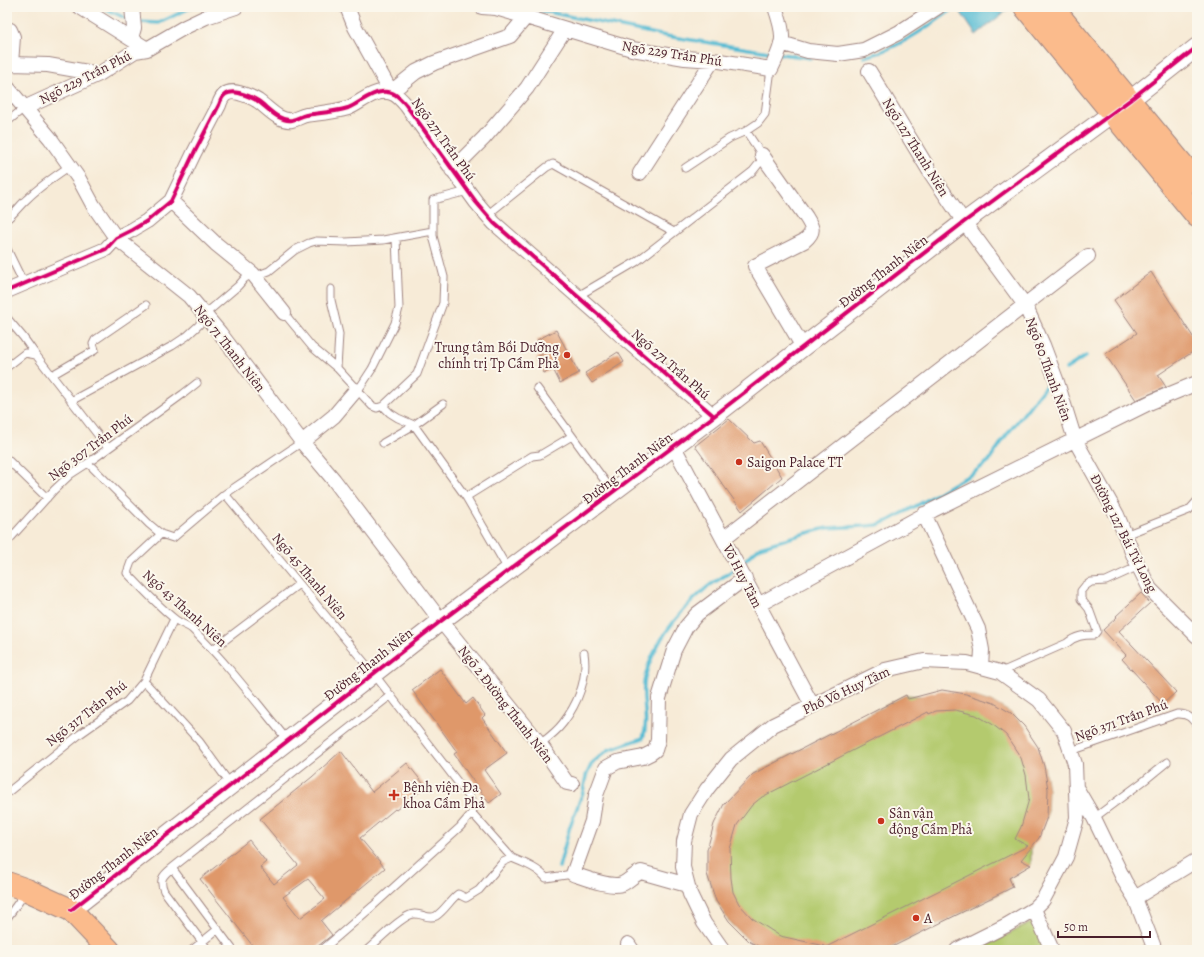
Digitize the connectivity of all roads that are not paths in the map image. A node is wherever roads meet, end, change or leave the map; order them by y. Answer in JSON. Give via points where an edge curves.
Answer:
{"nodes":[{"id":1,"x":80,"y":7,"type":"edge"},
{"id":2,"x":236,"y":7,"type":"edge"},
{"id":3,"x":347,"y":7,"type":"edge"},
{"id":4,"x":482,"y":7,"type":"edge"},
{"id":5,"x":775,"y":7,"type":"edge"},
{"id":6,"x":938,"y":7,"type":"edge"},
{"id":7,"x":1025,"y":7,"type":"edge"},
{"id":8,"x":1052,"y":7,"type":"edge"},
{"id":9,"x":132,"y":9,"type":"edge"},
{"id":10,"x":204,"y":12,"type":"edge"},
{"id":11,"x":526,"y":17,"type":"junction"},
{"id":12,"x":565,"y":29,"type":"junction"},
{"id":13,"x":7,"y":30,"type":"edge"},
{"id":14,"x":132,"y":33,"type":"junction"},
{"id":15,"x":1197,"y":46,"type":"edge"},
{"id":16,"x":147,"y":49,"type":"junction"},
{"id":17,"x":777,"y":55,"type":"junction"},
{"id":18,"x":713,"y":60,"type":"junction"},
{"id":19,"x":9,"y":64,"type":"edge"},
{"id":20,"x":869,"y":71,"type":"dead end"},
{"id":21,"x":99,"y":74,"type":"junction"},
{"id":22,"x":7,"y":87,"type":"edge"},
{"id":23,"x":391,"y":92,"type":"junction"},
{"id":24,"x":1130,"y":100,"type":"junction"},
{"id":25,"x":24,"y":108,"type":"junction"},
{"id":26,"x":1112,"y":113,"type":"junction"},
{"id":27,"x":7,"y":122,"type":"edge"},
{"id":28,"x":746,"y":131,"type":"junction"},
{"id":29,"x":762,"y":155,"type":"junction"},
{"id":30,"x":70,"y":166,"type":"junction"},
{"id":31,"x":685,"y":168,"type":"dead end"},
{"id":32,"x":452,"y":170,"type":"junction"},
{"id":33,"x":640,"y":173,"type":"dead end"},
{"id":34,"x":1197,"y":182,"type":"edge"},
{"id":35,"x":468,"y":191,"type":"junction"},
{"id":36,"x":170,"y":201,"type":"junction"},
{"id":37,"x":487,"y":215,"type":"junction"},
{"id":38,"x":1197,"y":216,"type":"edge"},
{"id":39,"x":7,"y":219,"type":"edge"},
{"id":40,"x":964,"y":222,"type":"junction"},
{"id":41,"x":433,"y":231,"type":"junction"},
{"id":42,"x":674,"y":232,"type":"junction"},
{"id":43,"x":116,"y":238,"type":"junction"},
{"id":44,"x":396,"y":238,"type":"junction"},
{"id":45,"x":7,"y":249,"type":"edge"},
{"id":46,"x":1088,"y":256,"type":"dead end"},
{"id":47,"x":253,"y":274,"type":"junction"},
{"id":48,"x":24,"y":284,"type":"junction"},
{"id":49,"x":332,"y":289,"type":"dead end"},
{"id":50,"x":7,"y":291,"type":"edge"},
{"id":51,"x":578,"y":296,"type":"junction"},
{"id":52,"x":146,"y":305,"type":"dead end"},
{"id":53,"x":1026,"y":305,"type":"junction"},
{"id":54,"x":284,"y":313,"type":"joint"},
{"id":55,"x":204,"y":314,"type":"junction"},
{"id":56,"x":7,"y":318,"type":"edge"},
{"id":57,"x":803,"y":347,"type":"junction"},
{"id":58,"x":36,"y":355,"type":"junction"},
{"id":59,"x":7,"y":367,"type":"edge"},
{"id":60,"x":337,"y":368,"type":"junction"},
{"id":61,"x":52,"y":375,"type":"junction"},
{"id":62,"x":197,"y":382,"type":"dead end"},
{"id":63,"x":1197,"y":383,"type":"edge"},
{"id":64,"x":537,"y":388,"type":"dead end"},
{"id":65,"x":356,"y":390,"type":"junction"},
{"id":66,"x":71,"y":401,"type":"junction"},
{"id":67,"x":443,"y":404,"type":"dead end"},
{"id":68,"x":383,"y":406,"type":"junction"},
{"id":69,"x":714,"y":416,"type":"junction"},
{"id":70,"x":414,"y":425,"type":"junction"},
{"id":71,"x":572,"y":436,"type":"junction"},
{"id":72,"x":1075,"y":440,"type":"junction"},
{"id":73,"x":302,"y":442,"type":"junction"},
{"id":74,"x":383,"y":443,"type":"dead end"},
{"id":75,"x":674,"y":447,"type":"junction"},
{"id":76,"x":108,"y":448,"type":"junction"},
{"id":77,"x":7,"y":458,"type":"edge"},
{"id":78,"x":88,"y":463,"type":"junction"},
{"id":79,"x":613,"y":493,"type":"junction"},
{"id":80,"x":225,"y":494,"type":"junction"},
{"id":81,"x":466,"y":497,"type":"junction"},
{"id":82,"x":47,"y":498,"type":"junction"},
{"id":83,"x":1197,"y":501,"type":"edge"},
{"id":84,"x":924,"y":514,"type":"junction"},
{"id":85,"x":161,"y":534,"type":"junction"},
{"id":86,"x":1125,"y":535,"type":"junction"},
{"id":87,"x":724,"y":538,"type":"junction"},
{"id":88,"x":7,"y":542,"type":"edge"},
{"id":89,"x":1139,"y":566,"type":"junction"},
{"id":90,"x":509,"y":571,"type":"junction"},
{"id":91,"x":745,"y":578,"type":"junction"},
{"id":92,"x":299,"y":584,"type":"junction"},
{"id":93,"x":758,"y":605,"type":"junction"},
{"id":94,"x":174,"y":619,"type":"junction"},
{"id":95,"x":441,"y":621,"type":"junction"},
{"id":96,"x":1196,"y":634,"type":"edge"},
{"id":97,"x":212,"y":650,"type":"junction"},
{"id":98,"x":584,"y":653,"type":"dead end"},
{"id":99,"x":981,"y":667,"type":"junction"},
{"id":100,"x":1000,"y":672,"type":"junction"},
{"id":101,"x":374,"y":674,"type":"junction"},
{"id":102,"x":144,"y":682,"type":"junction"},
{"id":103,"x":391,"y":695,"type":"junction"},
{"id":104,"x":812,"y":705,"type":"junction"},
{"id":105,"x":1197,"y":726,"type":"edge"},
{"id":106,"x":288,"y":741,"type":"junction"},
{"id":107,"x":540,"y":744,"type":"junction"},
{"id":108,"x":1071,"y":751,"type":"junction"},
{"id":109,"x":1167,"y":762,"type":"dead end"},
{"id":110,"x":572,"y":784,"type":"dead end"},
{"id":111,"x":231,"y":786,"type":"junction"},
{"id":112,"x":1076,"y":787,"type":"junction"},
{"id":113,"x":7,"y":793,"type":"edge"},
{"id":114,"x":472,"y":813,"type":"junction"},
{"id":115,"x":1094,"y":818,"type":"junction"},
{"id":116,"x":512,"y":858,"type":"junction"},
{"id":117,"x":1197,"y":860,"type":"edge"},
{"id":118,"x":172,"y":868,"type":"junction"},
{"id":119,"x":573,"y":874,"type":"junction"},
{"id":120,"x":7,"y":883,"type":"edge"},
{"id":121,"x":687,"y":885,"type":"junction"},
{"id":122,"x":27,"y":890,"type":"junction"},
{"id":123,"x":1135,"y":898,"type":"junction"},
{"id":124,"x":1034,"y":909,"type":"junction"},
{"id":125,"x":71,"y":910,"type":"junction"},
{"id":126,"x":7,"y":918,"type":"edge"},
{"id":127,"x":218,"y":930,"type":"junction"},
{"id":128,"x":202,"y":942,"type":"junction"},
{"id":129,"x":719,"y":949,"type":"edge"},
{"id":130,"x":962,"y":949,"type":"edge"},
{"id":131,"x":109,"y":950,"type":"edge"},
{"id":132,"x":192,"y":950,"type":"edge"},
{"id":133,"x":208,"y":950,"type":"edge"},
{"id":134,"x":233,"y":950,"type":"edge"},
{"id":135,"x":322,"y":950,"type":"edge"},
{"id":136,"x":367,"y":950,"type":"edge"},
{"id":137,"x":1052,"y":950,"type":"edge"},
{"id":138,"x":1155,"y":950,"type":"edge"}],
"edges":[{"from":1,"to":14,"type":"street","name":"Ngõ 229 Trần Phú"},
{"from":2,"to":10,"type":"street","name":"Ngõ 229 Trần Phú"},
{"from":3,"to":23,"type":"street","via":[[355,27]]},
{"from":4,"to":11,"type":"street","name":"Ngõ 229 Trần Phú","via":[[496,8]]},
{"from":5,"to":17,"type":"street","via":[[783,34]]},
{"from":6,"to":17,"type":"street","name":"Ngõ 229 Trần Phú","via":[[898,33],[864,50],[838,54],[808,52]]},
{"from":7,"to":26,"type":"main road"},
{"from":8,"to":24,"type":"main road"},
{"from":9,"to":14,"type":"street"},
{"from":10,"to":16,"type":"street","name":"Ngõ 229 Trần Phú","via":[[185,27]]},
{"from":11,"to":12,"type":"street","name":"Ngõ 229 Trần Phú"},
{"from":11,"to":23,"type":"street","via":[[510,36],[434,63],[416,72]]},
{"from":12,"to":18,"type":"street","name":"Ngõ 229 Trần Phú","via":[[632,49]]},
{"from":12,"to":32,"type":"street","via":[[526,88],[484,138]]},
{"from":13,"to":19,"type":"street","via":[[10,30],[12,37]]},
{"from":14,"to":16,"type":"street","name":"Ngõ 229 Trần Phú"},
{"from":15,"to":24,"type":"street","name":"Đường Thanh Niên"},
{"from":16,"to":21,"type":"street","name":"Ngõ 229 Trần Phú","via":[[135,51]]},
{"from":17,"to":18,"type":"street","name":"Ngõ 229 Trần Phú"},
{"from":17,"to":28,"type":"lane","via":[[765,114],[758,123]]},
{"from":18,"to":33,"type":"street"},
{"from":19,"to":21,"type":"street","via":[[48,65]]},
{"from":20,"to":40,"type":"street","name":"Ngõ 127 Thanh Niên","via":[[932,175]]},
{"from":21,"to":25,"type":"street","name":"Ngõ 229 Trần Phú"},
{"from":22,"to":25,"type":"street","name":"Ngõ 71 Thanh Niên"},
{"from":23,"to":32,"type":"street","name":"Ngõ 271 Trần Phú","via":[[406,105]]},
{"from":23,"to":36,"type":"street","name":"Ngõ 271 Trần Phú","via":[[380,92],[348,108],[294,120],[281,118],[248,95],[233,91],[226,93],[221,98]]},
{"from":24,"to":26,"type":"street","name":"Đường Thanh Niên"},
{"from":24,"to":34,"type":"main road"},
{"from":25,"to":27,"type":"lane"},
{"from":25,"to":30,"type":"street","name":"Ngõ 71 Thanh Niên"},
{"from":26,"to":38,"type":"main road"},
{"from":26,"to":40,"type":"street","name":"Đường Thanh Niên"},
{"from":28,"to":29,"type":"lane"},
{"from":28,"to":31,"type":"lane","via":[[730,138]]},
{"from":29,"to":42,"type":"lane","via":[[753,171]]},
{"from":29,"to":57,"type":"street","via":[[806,216],[812,230],[804,241],[755,266]]},
{"from":30,"to":39,"type":"lane","via":[[49,180]]},
{"from":30,"to":43,"type":"street","name":"Ngõ 71 Thanh Niên"},
{"from":32,"to":35,"type":"street","name":"Ngõ 271 Trần Phú"},
{"from":35,"to":37,"type":"street","name":"Ngõ 271 Trần Phú"},
{"from":35,"to":41,"type":"lane","via":[[433,200]]},
{"from":36,"to":43,"type":"street","name":"Ngõ 271 Trần Phú","via":[[147,221]]},
{"from":36,"to":47,"type":"street"},
{"from":37,"to":42,"type":"lane","via":[[553,164]]},
{"from":37,"to":51,"type":"street","name":"Ngõ 271 Trần Phú"},
{"from":40,"to":53,"type":"street","name":"Ngõ 80 Thanh Niên"},
{"from":40,"to":57,"type":"street","name":"Đường Thanh Niên"},
{"from":41,"to":44,"type":"lane"},
{"from":41,"to":68,"type":"lane","via":[[444,277],[443,303],[417,374]]},
{"from":42,"to":51,"type":"lane","via":[[636,262]]},
{"from":43,"to":48,"type":"street","name":"Ngõ 271 Trần Phú","via":[[106,249]]},
{"from":43,"to":55,"type":"street","name":"Ngõ 71 Thanh Niên","via":[[189,296]]},
{"from":44,"to":47,"type":"lane","via":[[309,243],[295,250],[269,270],[258,275]]},
{"from":44,"to":65,"type":"lane","via":[[399,308],[395,323],[372,369]]},
{"from":45,"to":48,"type":"lane"},
{"from":46,"to":53,"type":"street"},
{"from":47,"to":54,"type":"street"},
{"from":47,"to":55,"type":"lane"},
{"from":48,"to":50,"type":"street","name":"Ngõ 271 Trần Phú"},
{"from":49,"to":60,"type":"lane","via":[[331,300],[339,334]]},
{"from":51,"to":69,"type":"street","name":"Ngõ 271 Trần Phú"},
{"from":52,"to":61,"type":"lane","via":[[95,340],[95,350]]},
{"from":53,"to":72,"type":"street","name":"Ngõ 80 Thanh Niên","via":[[1057,382]]},
{"from":53,"to":87,"type":"street"},
{"from":54,"to":60,"type":"lane","via":[[312,347]]},
{"from":55,"to":66,"type":"lane","via":[[199,325],[172,346]]},
{"from":55,"to":73,"type":"street","name":"Ngõ 71 Thanh Niên"},
{"from":56,"to":58,"type":"lane"},
{"from":57,"to":69,"type":"street","name":"Đường Thanh Niên"},
{"from":58,"to":59,"type":"lane","via":[[25,353]]},
{"from":58,"to":61,"type":"lane"},
{"from":60,"to":65,"type":"lane"},
{"from":61,"to":66,"type":"lane"},
{"from":62,"to":76,"type":"lane","name":"Ngõ 307 Trần Phú"},
{"from":63,"to":72,"type":"street"},
{"from":64,"to":71,"type":"lane"},
{"from":65,"to":68,"type":"lane","via":[[372,406]]},
{"from":65,"to":73,"type":"street","via":[[334,416]]},
{"from":66,"to":76,"type":"lane"},
{"from":67,"to":70,"type":"lane"},
{"from":68,"to":70,"type":"lane","via":[[398,418]]},
{"from":69,"to":75,"type":"street","name":"Đường Thanh Niên"},
{"from":70,"to":74,"type":"lane"},
{"from":70,"to":81,"type":"lane"},
{"from":71,"to":79,"type":"lane"},
{"from":71,"to":81,"type":"lane","via":[[553,449],[532,456]]},
{"from":72,"to":84,"type":"street"},
{"from":72,"to":86,"type":"street","name":"Đường 127 Bái Tử Long","via":[[1117,515]]},
{"from":73,"to":80,"type":"lane"},
{"from":73,"to":95,"type":"street","name":"Ngõ 71 Thanh Niên"},
{"from":75,"to":79,"type":"street","name":"Đường Thanh Niên"},
{"from":75,"to":87,"type":"street","name":"Võ Huy Tâm"},
{"from":76,"to":78,"type":"lane","name":"Ngõ 307 Trần Phú"},
{"from":77,"to":82,"type":"lane"},
{"from":78,"to":82,"type":"lane","name":"Ngõ 307 Trần Phú","via":[[71,474]]},
{"from":78,"to":85,"type":"lane"},
{"from":79,"to":90,"type":"street","name":"Đường Thanh Niên"},
{"from":80,"to":85,"type":"lane","via":[[172,538]]},
{"from":80,"to":92,"type":"lane","name":"Ngõ 45 Thanh Niên"},
{"from":81,"to":90,"type":"lane"},
{"from":82,"to":88,"type":"lane","name":"Ngõ 307 Trần Phú"},
{"from":83,"to":86,"type":"lane","via":[[1189,510]]},
{"from":84,"to":93,"type":"street"},
{"from":84,"to":99,"type":"street","via":[[978,629],[982,650]]},
{"from":85,"to":94,"type":"lane","name":"Ngõ 43 Thanh Niên","via":[[131,562],[127,573]]},
{"from":86,"to":89,"type":"street","name":"Đường 127 Bái Tử Long"},
{"from":87,"to":91,"type":"street","name":"Võ Huy Tâm"},
{"from":89,"to":96,"type":"street","name":"Đường 127 Bái Tử Long","via":[[1150,590]]},
{"from":89,"to":100,"type":"lane","via":[[1106,581],[1091,582],[1081,591],[1082,599],[1089,609],[1097,631],[1094,635],[1074,638]]},
{"from":90,"to":95,"type":"street","name":"Đường Thanh Niên"},
{"from":91,"to":93,"type":"street","name":"Võ Huy Tâm"},
{"from":91,"to":119,"type":"street","via":[[698,614],[686,627],[674,650],[659,698],[656,750],[652,754],[617,762],[606,768],[596,795],[592,821]]},
{"from":92,"to":97,"type":"lane"},
{"from":92,"to":101,"type":"lane","name":"Ngõ 45 Thanh Niên"},
{"from":93,"to":104,"type":"street","name":"Võ Huy Tâm"},
{"from":94,"to":97,"type":"lane","name":"Ngõ 43 Thanh Niên","via":[[190,627]]},
{"from":94,"to":102,"type":"lane","name":"Ngõ 317 Trần Phú"},
{"from":95,"to":101,"type":"street","name":"Đường Thanh Niên"},
{"from":95,"to":107,"type":"street","name":"Ngõ 2 Đường Thanh Niên"},
{"from":97,"to":106,"type":"lane","name":"Ngõ 43 Thanh Niên","via":[[225,662]]},
{"from":98,"to":107,"type":"lane","via":[[584,681],[579,693],[563,724]]},
{"from":99,"to":100,"type":"street","name":"Phố Võ Huy Tâm"},
{"from":99,"to":104,"type":"street","name":"Phố Võ Huy Tâm","via":[[967,663],[924,662],[885,670]]},
{"from":100,"to":108,"type":"street","name":"Phố Võ Huy Tâm","via":[[1039,700],[1064,731]]},
{"from":101,"to":103,"type":"lane","name":"Ngõ 45 Thanh Niên"},
{"from":101,"to":106,"type":"street","name":"Đường Thanh Niên"},
{"from":102,"to":111,"type":"lane","via":[[199,742]]},
{"from":102,"to":113,"type":"lane","name":"Ngõ 317 Trần Phú","via":[[127,701],[80,734]]},
{"from":103,"to":114,"type":"lane","name":"Ngõ 45 Thanh Niên","via":[[470,798],[474,807]]},
{"from":103,"to":118,"type":"lane"},
{"from":104,"to":121,"type":"street","name":"Phố Võ Huy Tâm","via":[[773,725],[731,759],[707,789],[691,814],[684,840],[683,867]]},
{"from":105,"to":108,"type":"lane","name":"Ngõ 371 Trần Phú","via":[[1192,718],[1183,713],[1177,714]]},
{"from":106,"to":111,"type":"street","name":"Đường Thanh Niên"},
{"from":107,"to":110,"type":"street","name":"Ngõ 2 Đường Thanh Niên","via":[[567,783]]},
{"from":108,"to":112,"type":"street","name":"Phố Võ Huy Tâm","via":[[1075,764]]},
{"from":109,"to":115,"type":"lane"},
{"from":111,"to":125,"type":"street","name":"Đường Thanh Niên"},
{"from":112,"to":115,"type":"street"},
{"from":112,"to":124,"type":"street","name":"Phố Võ Huy Tâm","via":[[1078,818],[1066,857],[1042,900]]},
{"from":114,"to":116,"type":"lane"},
{"from":114,"to":135,"type":"lane","via":[[454,833]]},
{"from":115,"to":123,"type":"street"},
{"from":116,"to":119,"type":"lane","via":[[546,878]]},
{"from":116,"to":136,"type":"lane","via":[[503,862],[479,890],[466,898],[458,894],[435,916],[414,914],[404,918]]},
{"from":117,"to":123,"type":"street"},
{"from":118,"to":127,"type":"lane"},
{"from":118,"to":128,"type":"lane","via":[[162,878],[161,885]]},
{"from":119,"to":121,"type":"street","via":[[615,885],[640,872]]},
{"from":120,"to":122,"type":"main road"},
{"from":121,"to":129,"type":"street","name":"Phố Võ Huy Tâm","via":[[704,924]]},
{"from":122,"to":125,"type":"main road"},
{"from":122,"to":126,"type":"lane"},
{"from":123,"to":138,"type":"street"},
{"from":124,"to":130,"type":"street","name":"Phố Võ Huy Tâm"},
{"from":124,"to":137,"type":"street"},
{"from":125,"to":131,"type":"main road"},
{"from":127,"to":128,"type":"lane"},
{"from":127,"to":134,"type":"lane"},
{"from":128,"to":132,"type":"lane"},
{"from":128,"to":133,"type":"lane"}]}
